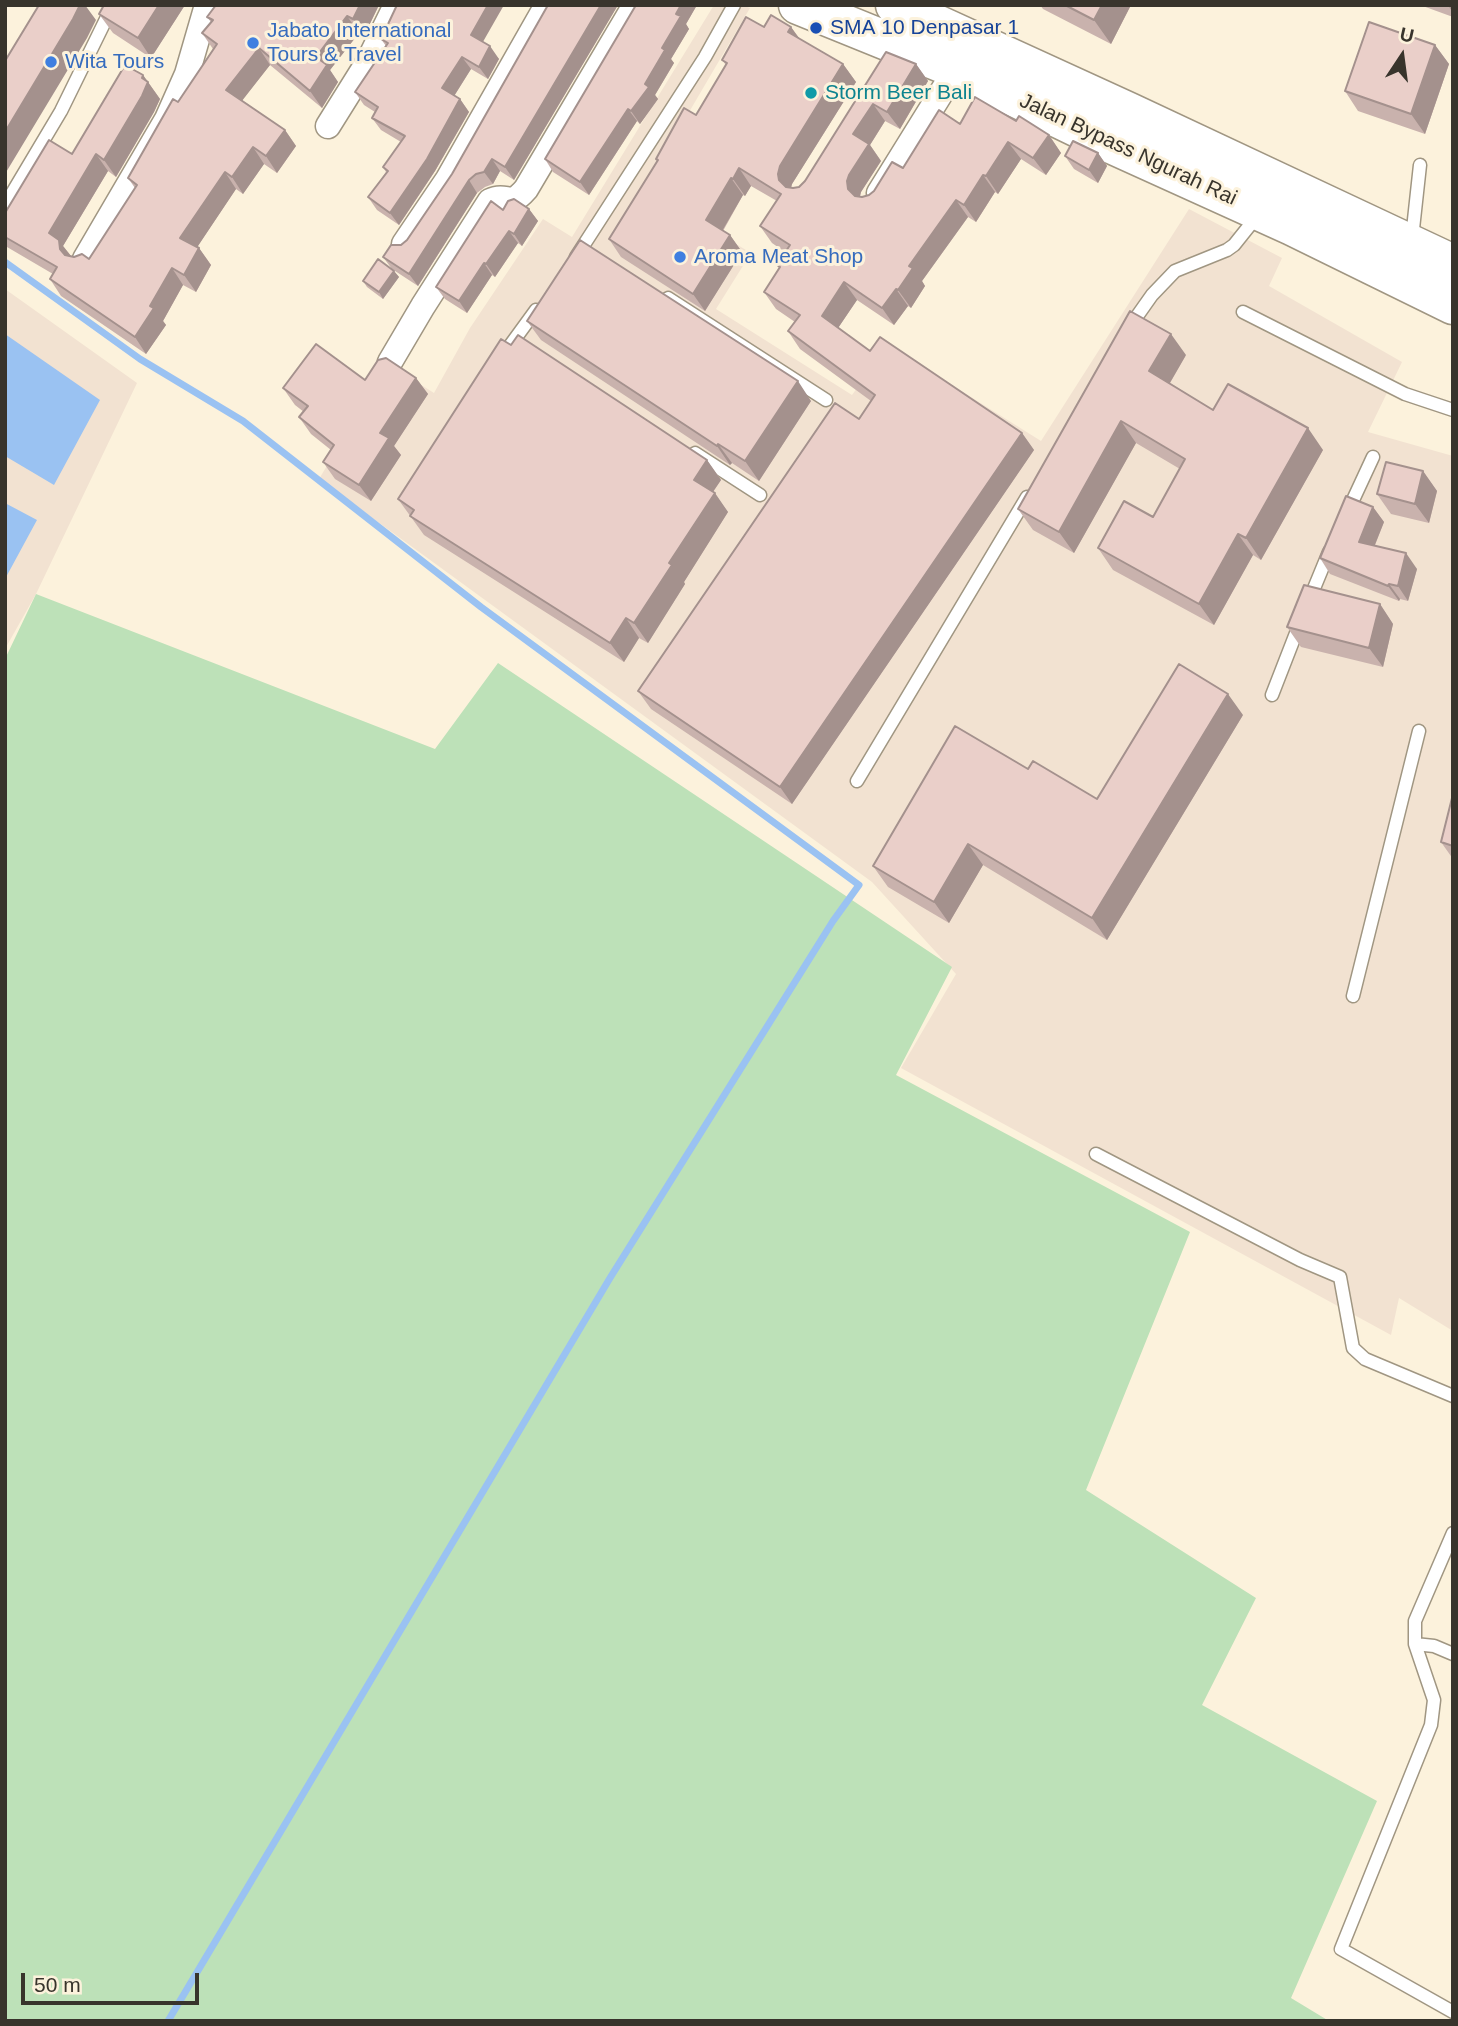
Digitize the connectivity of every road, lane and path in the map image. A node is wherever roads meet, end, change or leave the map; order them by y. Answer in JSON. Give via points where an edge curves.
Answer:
{"nodes":[{"id":1,"x":113,"y":5,"type":"edge"},
{"id":2,"x":207,"y":5,"type":"edge"},
{"id":3,"x":397,"y":5,"type":"edge"},
{"id":4,"x":547,"y":5,"type":"edge"},
{"id":5,"x":635,"y":5,"type":"edge"},
{"id":6,"x":734,"y":5,"type":"edge"},
{"id":7,"x":798,"y":5,"type":"edge"},
{"id":8,"x":895,"y":5,"type":"edge"},
{"id":9,"x":956,"y":69,"type":"junction"},
{"id":10,"x":328,"y":126,"type":"dead end"},
{"id":11,"x":1420,"y":165,"type":"dead end"},
{"id":12,"x":874,"y":200,"type":"edge"},
{"id":13,"x":5,"y":205,"type":"edge"},
{"id":14,"x":1260,"y":212,"type":"junction"},
{"id":15,"x":404,"y":244,"type":"edge"},
{"id":16,"x":1412,"y":244,"type":"junction"},
{"id":17,"x":85,"y":259,"type":"edge"},
{"id":18,"x":1453,"y":264,"type":"edge"},
{"id":19,"x":569,"y":266,"type":"edge"},
{"id":20,"x":654,"y":289,"type":"edge"},
{"id":21,"x":546,"y":297,"type":"edge"},
{"id":22,"x":1453,"y":305,"type":"edge"},
{"id":23,"x":1243,"y":312,"type":"dead end"},
{"id":24,"x":517,"y":335,"type":"junction"},
{"id":25,"x":1119,"y":342,"type":"edge"},
{"id":26,"x":528,"y":343,"type":"edge"},
{"id":27,"x":390,"y":362,"type":"edge"},
{"id":28,"x":493,"y":370,"type":"edge"},
{"id":29,"x":826,"y":400,"type":"dead end"},
{"id":30,"x":1453,"y":410,"type":"edge"},
{"id":31,"x":679,"y":442,"type":"edge"},
{"id":32,"x":1373,"y":457,"type":"dead end"},
{"id":33,"x":1034,"y":485,"type":"edge"},
{"id":34,"x":760,"y":495,"type":"dead end"},
{"id":35,"x":1344,"y":519,"type":"edge"},
{"id":36,"x":1333,"y":544,"type":"edge"},
{"id":37,"x":1272,"y":695,"type":"dead end"},
{"id":38,"x":1419,"y":731,"type":"dead end"},
{"id":39,"x":857,"y":781,"type":"dead end"},
{"id":40,"x":1353,"y":996,"type":"dead end"},
{"id":41,"x":1096,"y":1154,"type":"dead end"},
{"id":42,"x":1453,"y":1396,"type":"edge"},
{"id":43,"x":1453,"y":1532,"type":"edge"},
{"id":44,"x":1415,"y":1644,"type":"junction"},
{"id":45,"x":1453,"y":1654,"type":"edge"},
{"id":46,"x":1453,"y":2012,"type":"edge"}],
"edges":[{"from":1,"to":13,"type":"lane","via":[[61,111]]},
{"from":2,"to":17,"type":"street","via":[[187,74],[167,119]]},
{"from":3,"to":10,"type":"street"},
{"from":4,"to":15,"type":"street","via":[[448,179]]},
{"from":5,"to":27,"type":"street","via":[[526,190],[511,201],[490,201]]},
{"from":6,"to":19,"type":"lane","via":[[591,248]]},
{"from":7,"to":9,"type":"highway","name":"Jalan Bypass Ngurah Rai","via":[[889,56]]},
{"from":8,"to":16,"type":"highway","name":"Jalan Bypass Ngurah Rai","via":[[940,19]]},
{"from":9,"to":12,"type":"street"},
{"from":9,"to":14,"type":"highway","name":"Jalan Bypass Ngurah Rai"},
{"from":11,"to":16,"type":"lane"},
{"from":14,"to":22,"type":"highway","name":"Jalan Bypass Ngurah Rai"},
{"from":14,"to":25,"type":"lane","via":[[1227,250],[1175,271]]},
{"from":16,"to":18,"type":"highway","name":"Jalan Bypass Ngurah Rai"},
{"from":20,"to":29,"type":"lane"},
{"from":21,"to":24,"type":"lane"},
{"from":23,"to":30,"type":"lane","via":[[1405,394]]},
{"from":24,"to":26,"type":"lane"},
{"from":24,"to":28,"type":"lane"},
{"from":31,"to":34,"type":"lane"},
{"from":32,"to":35,"type":"lane"},
{"from":33,"to":39,"type":"lane"},
{"from":36,"to":37,"type":"lane"},
{"from":38,"to":40,"type":"lane"},
{"from":41,"to":42,"type":"lane","via":[[1300,1261],[1340,1277],[1353,1348],[1366,1359]]},
{"from":43,"to":44,"type":"lane","via":[[1415,1621]]},
{"from":44,"to":45,"type":"lane"},
{"from":44,"to":46,"type":"lane","via":[[1434,1700],[1431,1725],[1341,1949]]}]}
